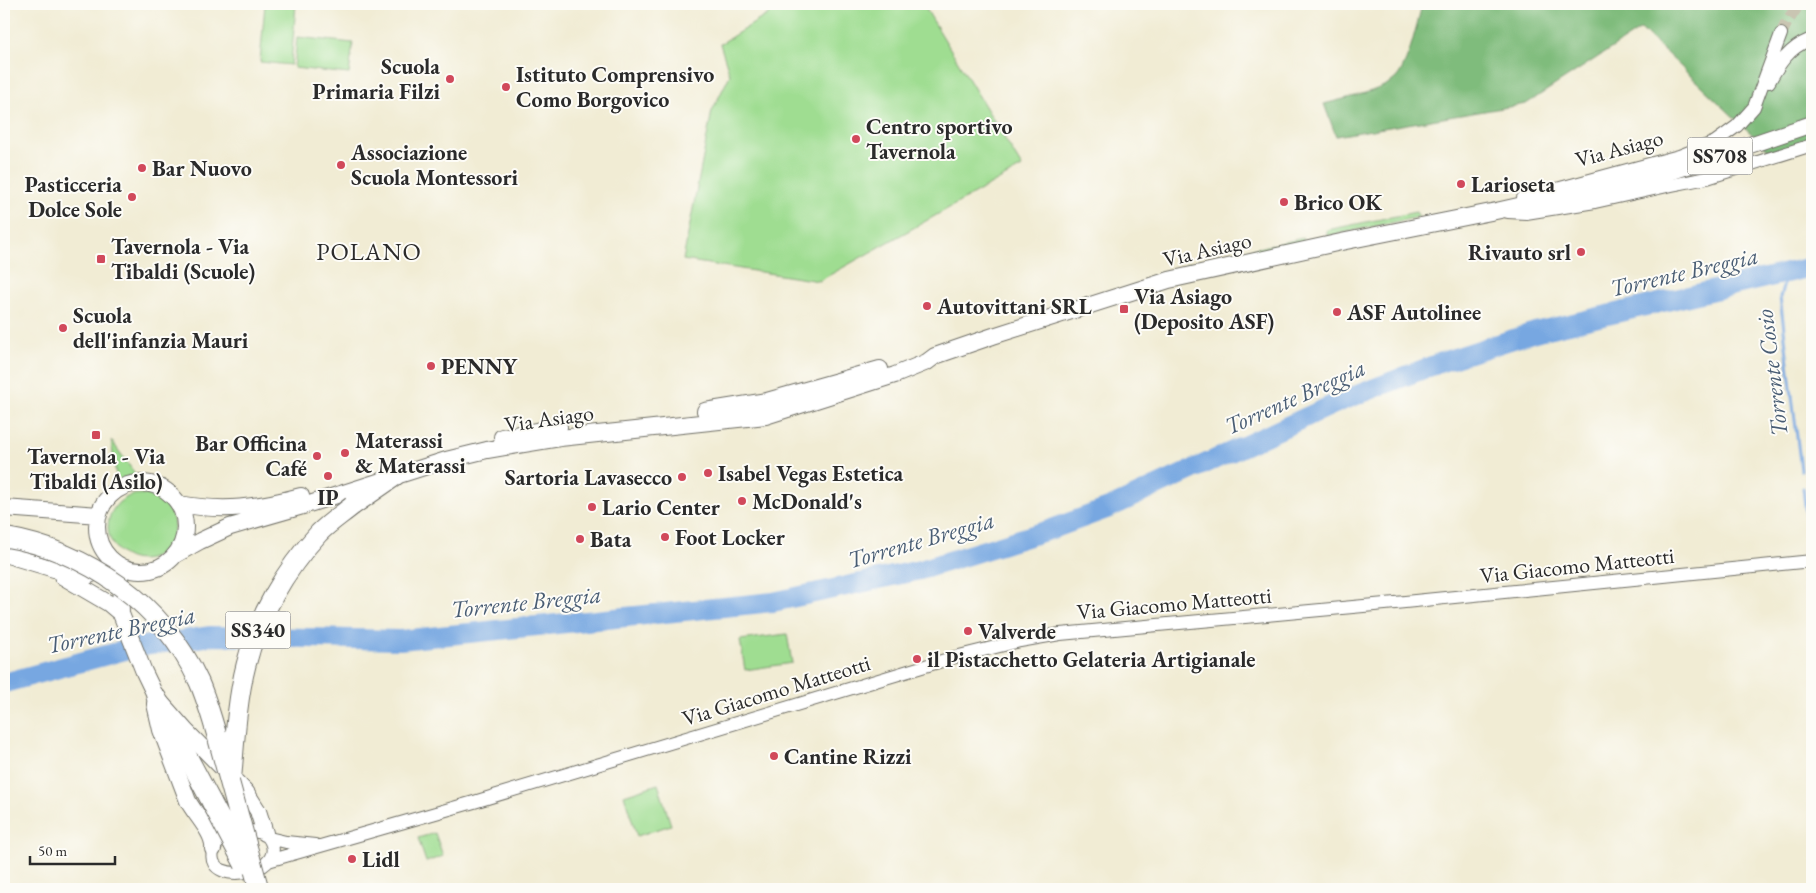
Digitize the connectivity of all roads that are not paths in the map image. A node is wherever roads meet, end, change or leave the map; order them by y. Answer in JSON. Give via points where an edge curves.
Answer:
{"nodes":[{"id":1,"x":1781,"y":34,"type":"tunnel mouth"},
{"id":2,"x":1809,"y":40,"type":"dead end"},
{"id":3,"x":1754,"y":106,"type":"junction"},
{"id":4,"x":1812,"y":124,"type":"edge"},
{"id":5,"x":1812,"y":145,"type":"edge"},
{"id":6,"x":1496,"y":211,"type":"junction"},
{"id":7,"x":935,"y":356,"type":"junction"},
{"id":8,"x":394,"y":477,"type":"junction"},
{"id":9,"x":179,"y":504,"type":"junction"},
{"id":10,"x":4,"y":508,"type":"edge"},
{"id":11,"x":98,"y":514,"type":"junction"},
{"id":12,"x":4,"y":537,"type":"edge"},
{"id":13,"x":4,"y":554,"type":"edge"},
{"id":14,"x":175,"y":555,"type":"junction"},
{"id":15,"x":1812,"y":561,"type":"edge"},
{"id":16,"x":116,"y":563,"type":"junction"},
{"id":17,"x":48,"y":568,"type":"junction"},
{"id":18,"x":144,"y":571,"type":"junction"},
{"id":19,"x":121,"y":613,"type":"junction"},
{"id":20,"x":150,"y":685,"type":"junction"},
{"id":21,"x":231,"y":785,"type":"junction"},
{"id":22,"x":267,"y":836,"type":"junction"},
{"id":23,"x":328,"y":844,"type":"junction"},
{"id":24,"x":213,"y":849,"type":"junction"},
{"id":25,"x":268,"y":861,"type":"junction"},
{"id":26,"x":258,"y":889,"type":"edge"}],
"edges":[{"from":1,"to":3,"type":"street","name":"Via Asiago","number":"SS708"},
{"from":2,"to":3,"type":"street","number":"SS708","via":[[1787,54]]},
{"from":3,"to":6,"type":"street","name":"Via Asiago","number":"SS708","via":[[1728,134],[1701,148],[1522,198]]},
{"from":4,"to":6,"type":"main road","number":"SS708","via":[[1667,173]]},
{"from":5,"to":6,"type":"street","name":"Via Asiago","number":"SS708","via":[[1707,178],[1596,202],[1526,213]]},
{"from":6,"to":7,"type":"main road","name":"Via Asiago","via":[[1169,280]]},
{"from":7,"to":8,"type":"main road","name":"Via Asiago","via":[[895,375],[766,416],[504,447],[446,460]]},
{"from":7,"to":9,"type":"main road","name":"Via Asiago","via":[[925,355],[767,401],[726,409],[560,427],[484,440],[260,506],[227,510]]},
{"from":8,"to":14,"type":"main road","name":"Via Asiago","via":[[230,527]]},
{"from":8,"to":21,"type":"highway","number":"SS340","bridge":true,"via":[[320,532],[294,563],[274,595],[246,665]]},
{"from":9,"to":11,"type":"main road","via":[[161,487],[139,483],[115,491]]},
{"from":9,"to":14,"type":"main road","via":[[185,520],[185,533]]},
{"from":10,"to":11,"type":"main road"},
{"from":11,"to":16,"type":"main road","via":[[97,534],[101,546]]},
{"from":12,"to":21,"type":"highway","number":"SS340","bridge":true,"via":[[51,549],[84,564],[116,582],[153,614],[183,653],[199,682]]},
{"from":13,"to":17,"type":"main road"},
{"from":14,"to":18,"type":"main road","via":[[164,564]]},
{"from":15,"to":23,"type":"street","name":"Via Giacomo Matteotti","via":[[1060,634],[1020,641],[955,657]]},
{"from":16,"to":17,"type":"main road","via":[[97,573],[82,576]]},
{"from":16,"to":18,"type":"main road"},
{"from":16,"to":19,"type":"main road","via":[[120,576]]},
{"from":17,"to":19,"type":"main road"},
{"from":18,"to":19,"type":"main road","via":[[125,592]]},
{"from":19,"to":20,"type":"main road"},
{"from":20,"to":22,"type":"main road","via":[[185,730],[246,792],[258,811]]},
{"from":20,"to":24,"type":"main road","via":[[161,730],[194,813],[213,839]]},
{"from":20,"to":26,"type":"highway","bridge":true},
{"from":21,"to":26,"type":"highway","number":"SS340","bridge":true},
{"from":22,"to":23,"type":"street","name":"Via Giacomo Matteotti","via":[[300,844]]},
{"from":22,"to":24,"type":"street","via":[[251,831],[237,834],[223,838]]},
{"from":22,"to":25,"type":"street","via":[[273,851]]},
{"from":23,"to":25,"type":"street","name":"Via Giacomo Matteotti"},
{"from":24,"to":25,"type":"street","via":[[217,867],[228,873],[257,868]]}]}
